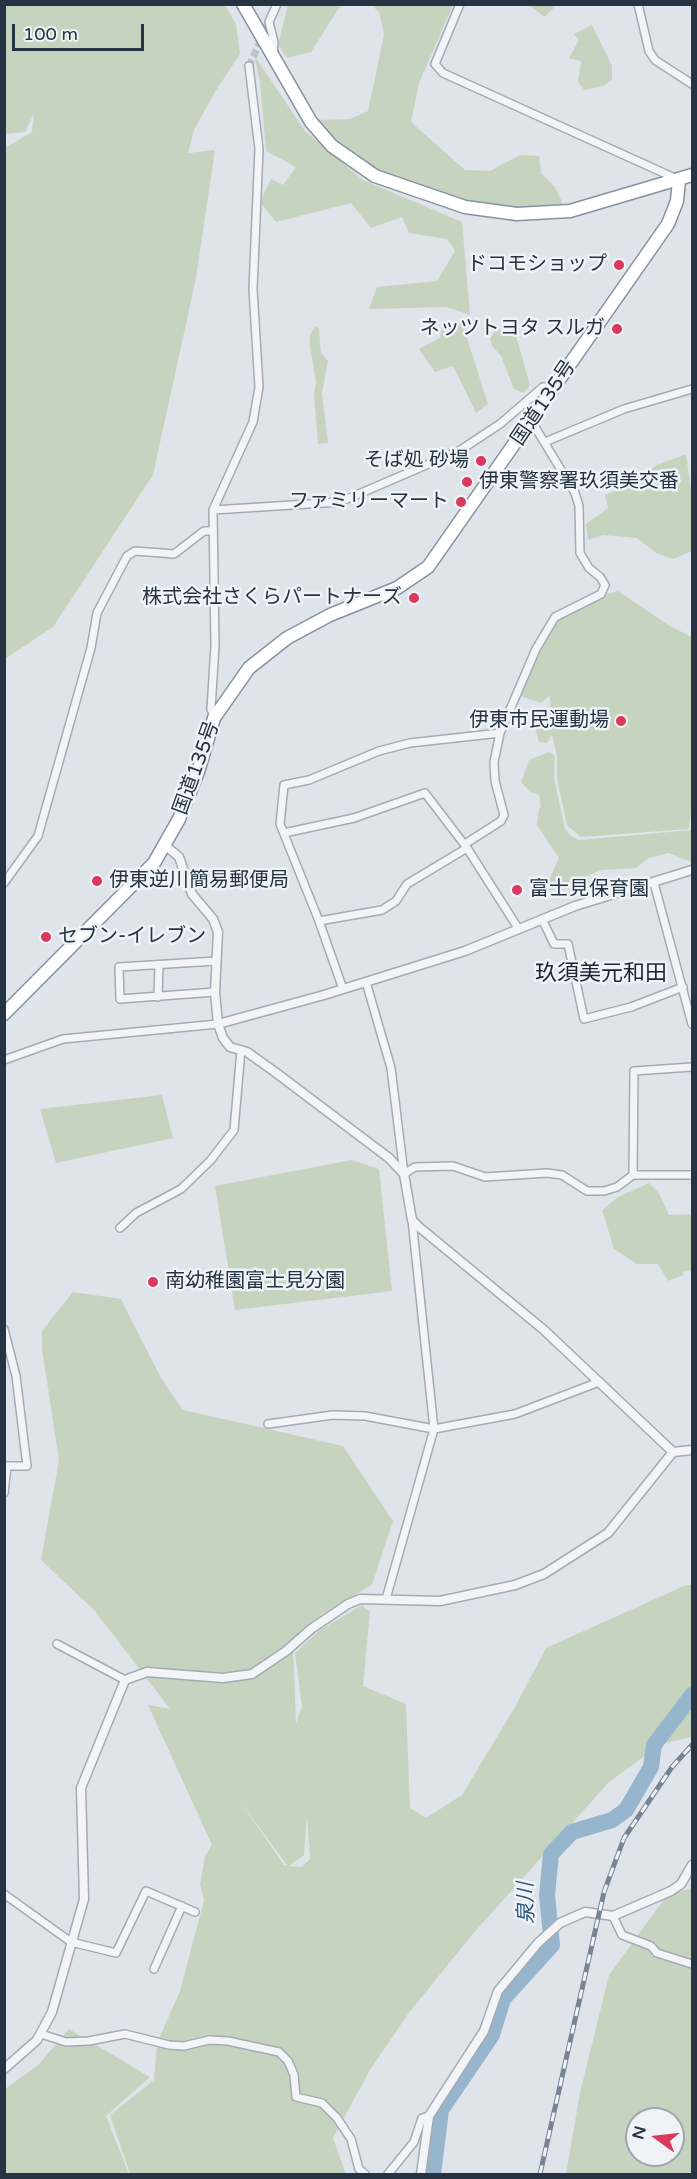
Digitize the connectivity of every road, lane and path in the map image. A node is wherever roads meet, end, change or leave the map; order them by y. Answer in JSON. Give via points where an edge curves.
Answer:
{"nodes":[{"id":1,"x":243,"y":4,"type":"edge"},
{"id":2,"x":277,"y":4,"type":"edge"},
{"id":3,"x":460,"y":4,"type":"edge"},
{"id":4,"x":638,"y":4,"type":"edge"},
{"id":5,"x":273,"y":55,"type":"junction"},
{"id":6,"x":249,"y":66,"type":"tunnel mouth"},
{"id":7,"x":693,"y":84,"type":"edge"},
{"id":8,"x":693,"y":175,"type":"edge"},
{"id":9,"x":679,"y":180,"type":"junction"},
{"id":10,"x":552,"y":389,"type":"junction"},
{"id":11,"x":693,"y":389,"type":"edge"},
{"id":12,"x":530,"y":424,"type":"junction"},
{"id":13,"x":545,"y":442,"type":"junction"},
{"id":14,"x":213,"y":510,"type":"junction"},
{"id":15,"x":213,"y":531,"type":"junction"},
{"id":16,"x":214,"y":718,"type":"junction"},
{"id":17,"x":500,"y":733,"type":"junction"},
{"id":18,"x":284,"y":833,"type":"junction"},
{"id":19,"x":166,"y":846,"type":"junction"},
{"id":20,"x":466,"y":846,"type":"junction"},
{"id":21,"x":693,"y":870,"type":"edge"},
{"id":22,"x":4,"y":883,"type":"edge"},
{"id":23,"x":654,"y":883,"type":"junction"},
{"id":24,"x":542,"y":919,"type":"junction"},
{"id":25,"x":319,"y":921,"type":"junction"},
{"id":26,"x":518,"y":928,"type":"junction"},
{"id":27,"x":216,"y":961,"type":"junction"},
{"id":28,"x":159,"y":965,"type":"junction"},
{"id":29,"x":366,"y":982,"type":"junction"},
{"id":30,"x":684,"y":987,"type":"junction"},
{"id":31,"x":343,"y":989,"type":"junction"},
{"id":32,"x":215,"y":993,"type":"junction"},
{"id":33,"x":158,"y":997,"type":"junction"},
{"id":34,"x":4,"y":1014,"type":"edge"},
{"id":35,"x":218,"y":1024,"type":"junction"},
{"id":36,"x":693,"y":1024,"type":"edge"},
{"id":37,"x":241,"y":1050,"type":"junction"},
{"id":38,"x":4,"y":1060,"type":"edge"},
{"id":39,"x":693,"y":1067,"type":"edge"},
{"id":40,"x":404,"y":1174,"type":"junction"},
{"id":41,"x":633,"y":1175,"type":"junction"},
{"id":42,"x":693,"y":1175,"type":"edge"},
{"id":43,"x":412,"y":1220,"type":"junction"},
{"id":44,"x":120,"y":1228,"type":"dead end"},
{"id":45,"x":4,"y":1329,"type":"edge"},
{"id":46,"x":599,"y":1382,"type":"junction"},
{"id":47,"x":268,"y":1424,"type":"dead end"},
{"id":48,"x":434,"y":1429,"type":"junction"},
{"id":49,"x":693,"y":1450,"type":"edge"},
{"id":50,"x":673,"y":1452,"type":"junction"},
{"id":51,"x":6,"y":1466,"type":"edge"},
{"id":52,"x":4,"y":1492,"type":"edge"},
{"id":53,"x":386,"y":1599,"type":"junction"},
{"id":54,"x":57,"y":1644,"type":"dead end"},
{"id":55,"x":125,"y":1680,"type":"junction"},
{"id":56,"x":693,"y":1865,"type":"edge"},
{"id":57,"x":4,"y":1894,"type":"edge"},
{"id":58,"x":182,"y":1906,"type":"junction"},
{"id":59,"x":195,"y":1911,"type":"dead end"},
{"id":60,"x":613,"y":1916,"type":"junction"},
{"id":61,"x":71,"y":1942,"type":"junction"},
{"id":62,"x":693,"y":1964,"type":"edge"},
{"id":63,"x":154,"y":1969,"type":"dead end"},
{"id":64,"x":41,"y":2034,"type":"junction"},
{"id":65,"x":4,"y":2069,"type":"edge"},
{"id":66,"x":429,"y":2116,"type":"junction"},
{"id":67,"x":365,"y":2175,"type":"edge"},
{"id":68,"x":388,"y":2175,"type":"edge"},
{"id":69,"x":421,"y":2175,"type":"edge"}],
"edges":[{"from":1,"to":5,"type":"highway"},
{"from":2,"to":5,"type":"street","via":[[269,22]]},
{"from":3,"to":9,"type":"street","via":[[435,64],[443,73]]},
{"from":4,"to":7,"type":"street","via":[[649,51],[655,60]]},
{"from":5,"to":9,"type":"highway","via":[[311,122],[332,146],[375,176],[465,207],[517,214],[570,211]]},
{"from":6,"to":14,"type":"street","via":[[259,149],[253,289],[259,387],[253,422]]},
{"from":8,"to":9,"type":"highway"},
{"from":9,"to":10,"type":"highway","name":"国道135号","via":[[677,201],[668,224]]},
{"from":10,"to":12,"type":"highway","name":"国道135号"},
{"from":10,"to":14,"type":"street","via":[[543,387],[500,424],[459,451],[340,502]]},
{"from":11,"to":13,"type":"street","via":[[624,409]]},
{"from":12,"to":13,"type":"street"},
{"from":12,"to":16,"type":"highway","name":"国道135号","via":[[428,567],[397,588],[330,615],[267,651]]},
{"from":13,"to":17,"type":"street","via":[[575,493],[580,553],[604,585],[601,594],[555,617],[536,649]]},
{"from":14,"to":15,"type":"street"},
{"from":15,"to":16,"type":"street"},
{"from":15,"to":22,"type":"street","via":[[204,531],[174,554],[135,551],[127,556],[97,614],[41,829],[25,859]]},
{"from":16,"to":19,"type":"highway","name":"国道135号","via":[[198,772]]},
{"from":17,"to":18,"type":"street","via":[[410,743],[379,751],[309,780],[284,785],[280,824]]},
{"from":17,"to":20,"type":"street","via":[[496,741],[495,781],[504,815]]},
{"from":18,"to":20,"type":"street","via":[[354,818],[425,793]]},
{"from":18,"to":25,"type":"street"},
{"from":19,"to":27,"type":"street","via":[[179,857],[192,894],[213,919],[218,932]]},
{"from":19,"to":34,"type":"highway","name":"国道135号","via":[[122,898]]},
{"from":20,"to":25,"type":"street","via":[[407,884],[396,901],[382,910]]},
{"from":20,"to":26,"type":"street"},
{"from":21,"to":23,"type":"street"},
{"from":23,"to":24,"type":"street"},
{"from":23,"to":30,"type":"street"},
{"from":24,"to":26,"type":"street"},
{"from":24,"to":30,"type":"street","via":[[554,944],[568,944],[584,1019]]},
{"from":25,"to":31,"type":"street"},
{"from":26,"to":29,"type":"street","via":[[465,951]]},
{"from":27,"to":28,"type":"street"},
{"from":27,"to":32,"type":"street"},
{"from":28,"to":33,"type":"street"},
{"from":28,"to":33,"type":"street","via":[[119,967],[120,999]]},
{"from":29,"to":31,"type":"street"},
{"from":29,"to":40,"type":"street","via":[[391,1068]]},
{"from":30,"to":36,"type":"street"},
{"from":31,"to":35,"type":"street"},
{"from":32,"to":33,"type":"street"},
{"from":32,"to":35,"type":"street"},
{"from":35,"to":37,"type":"street","via":[[230,1047]]},
{"from":35,"to":38,"type":"street","via":[[63,1040]]},
{"from":37,"to":40,"type":"street","via":[[389,1158]]},
{"from":37,"to":44,"type":"street","via":[[234,1130],[181,1189],[136,1213]]},
{"from":39,"to":41,"type":"street","via":[[634,1071]]},
{"from":40,"to":41,"type":"street","via":[[415,1167],[453,1166],[485,1177],[547,1173],[562,1175],[587,1191],[617,1187]]},
{"from":40,"to":43,"type":"street"},
{"from":41,"to":42,"type":"street"},
{"from":43,"to":46,"type":"street","via":[[544,1330]]},
{"from":43,"to":48,"type":"street"},
{"from":45,"to":51,"type":"street","via":[[16,1376],[27,1466]]},
{"from":46,"to":48,"type":"street","via":[[515,1414]]},
{"from":46,"to":50,"type":"street"},
{"from":47,"to":48,"type":"street","via":[[333,1415],[365,1416]]},
{"from":48,"to":53,"type":"street"},
{"from":49,"to":50,"type":"street"},
{"from":50,"to":53,"type":"street","via":[[608,1533],[544,1574],[440,1601]]},
{"from":51,"to":52,"type":"street"},
{"from":53,"to":55,"type":"street","via":[[368,1598],[348,1604],[252,1674],[223,1678],[147,1672]]},
{"from":54,"to":55,"type":"street"},
{"from":55,"to":61,"type":"street","via":[[81,1788],[84,1899]]},
{"from":56,"to":60,"type":"street","via":[[681,1884],[671,1891]]},
{"from":57,"to":61,"type":"street"},
{"from":58,"to":59,"type":"street"},
{"from":58,"to":61,"type":"street","via":[[146,1891],[116,1953]]},
{"from":58,"to":63,"type":"street"},
{"from":60,"to":62,"type":"street","via":[[622,1935],[651,1946],[657,1953]]},
{"from":60,"to":66,"type":"street","via":[[585,1912],[560,1923],[538,1943],[498,1992],[484,2031]]},
{"from":61,"to":64,"type":"street","via":[[52,2012]]},
{"from":64,"to":65,"type":"street"},
{"from":64,"to":67,"type":"street","via":[[66,2042],[89,2042],[125,2034],[184,2046],[228,2040],[279,2052],[294,2075],[296,2097],[322,2103],[337,2118],[351,2139],[359,2169]]},
{"from":66,"to":68,"type":"street","via":[[422,2118],[414,2142]]},
{"from":66,"to":69,"type":"street"}]}
